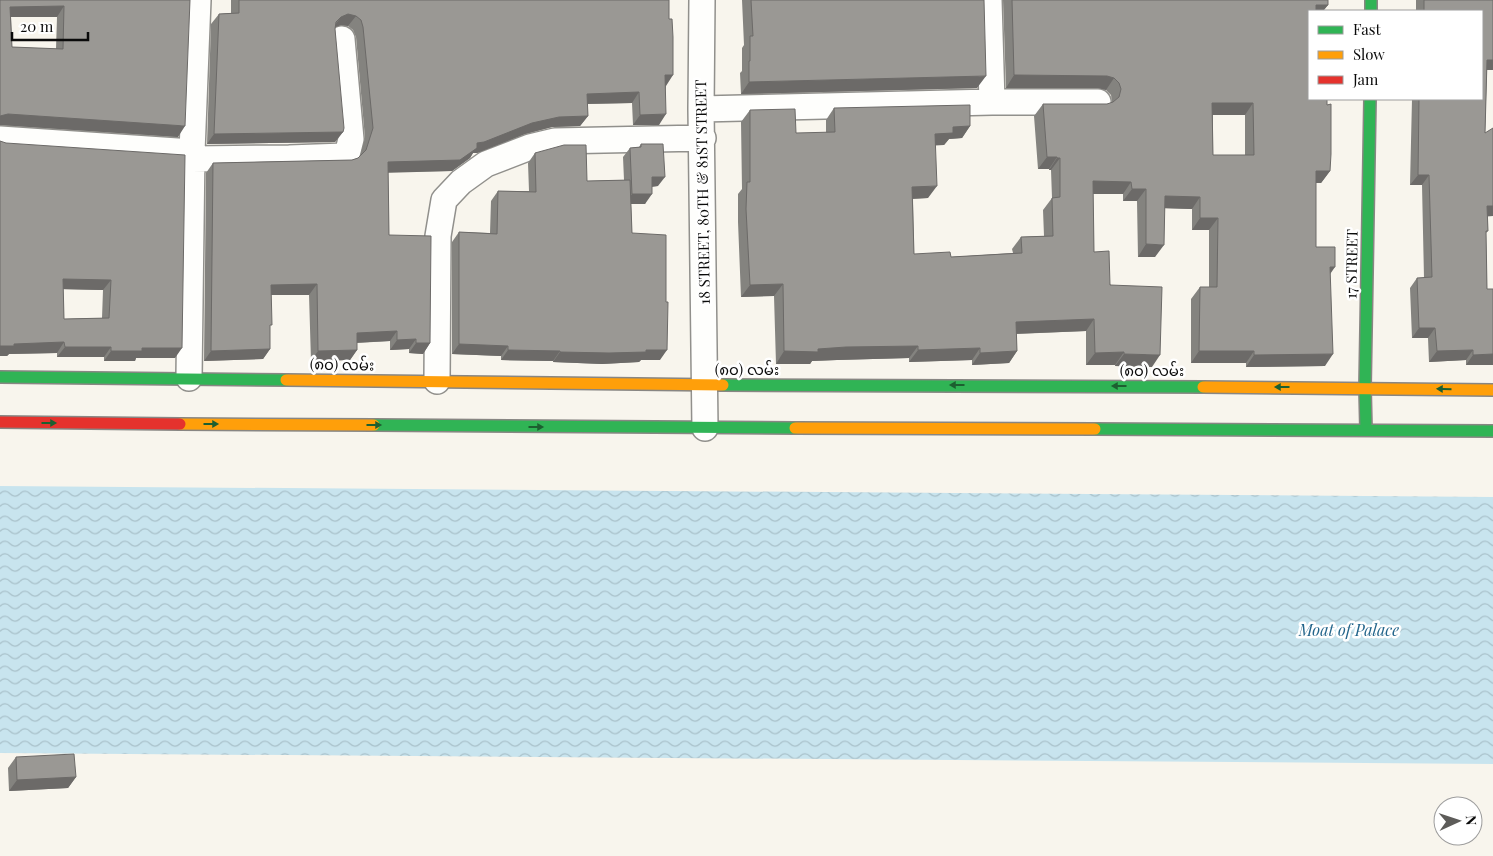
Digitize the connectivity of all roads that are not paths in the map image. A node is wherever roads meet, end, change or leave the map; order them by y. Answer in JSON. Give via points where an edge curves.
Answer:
{"nodes":[{"id":1,"x":198,"y":0,"type":"edge"},
{"id":2,"x":702,"y":0,"type":"edge"},
{"id":3,"x":989,"y":0,"type":"edge"},
{"id":4,"x":342,"y":39,"type":"dead end"},
{"id":5,"x":1370,"y":100,"type":"edge"},
{"id":6,"x":992,"y":102,"type":"junction"},
{"id":7,"x":1098,"y":102,"type":"edge"},
{"id":8,"x":701,"y":109,"type":"junction"},
{"id":9,"x":703,"y":138,"type":"junction"},
{"id":10,"x":0,"y":139,"type":"edge"},
{"id":11,"x":192,"y":156,"type":"junction"},
{"id":12,"x":0,"y":377,"type":"edge"},
{"id":13,"x":189,"y":378,"type":"junction"},
{"id":14,"x":437,"y":381,"type":"junction"},
{"id":15,"x":705,"y":385,"type":"junction"},
{"id":16,"x":1365,"y":388,"type":"junction"},
{"id":17,"x":1493,"y":390,"type":"edge"},
{"id":18,"x":0,"y":422,"type":"edge"},
{"id":19,"x":705,"y":428,"type":"junction"},
{"id":20,"x":1366,"y":430,"type":"junction"},
{"id":21,"x":1493,"y":431,"type":"edge"}],
"edges":[{"from":1,"to":11,"type":"street"},
{"from":2,"to":8,"type":"street","name":"18 STREET, 80TH & 81ST STREET"},
{"from":3,"to":6,"type":"street"},
{"from":4,"to":11,"type":"street","via":[[351,139],[344,156]]},
{"from":5,"to":16,"type":"main road","name":"17 STREET"},
{"from":6,"to":7,"type":"street"},
{"from":6,"to":8,"type":"street"},
{"from":8,"to":9,"type":"street","name":"18 STREET, 80TH & 81ST STREET"},
{"from":9,"to":14,"type":"street","via":[[555,141],[486,164],[461,182],[444,200],[438,236]]},
{"from":9,"to":15,"type":"street","name":"18 STREET, 80TH & 81ST STREET"},
{"from":10,"to":11,"type":"street"},
{"from":11,"to":13,"type":"street"},
{"from":12,"to":13,"type":"main road","name":"(၈၀) လမ်း"},
{"from":13,"to":14,"type":"main road","name":"(၈၀) လမ်း"},
{"from":14,"to":15,"type":"main road","name":"(၈၀) လမ်း"},
{"from":16,"to":15,"type":"main road","name":"(၈၀) လမ်း","one_way":true},
{"from":15,"to":19,"type":"street","name":"18 STREET, 80TH & 81ST STREET"},
{"from":17,"to":16,"type":"main road","name":"(၈၀) လမ်း","one_way":true},
{"from":16,"to":20,"type":"main road","name":"17 STREET"},
{"from":18,"to":19,"type":"main road","one_way":true},
{"from":19,"to":20,"type":"main road"},
{"from":20,"to":21,"type":"main road"}]}
